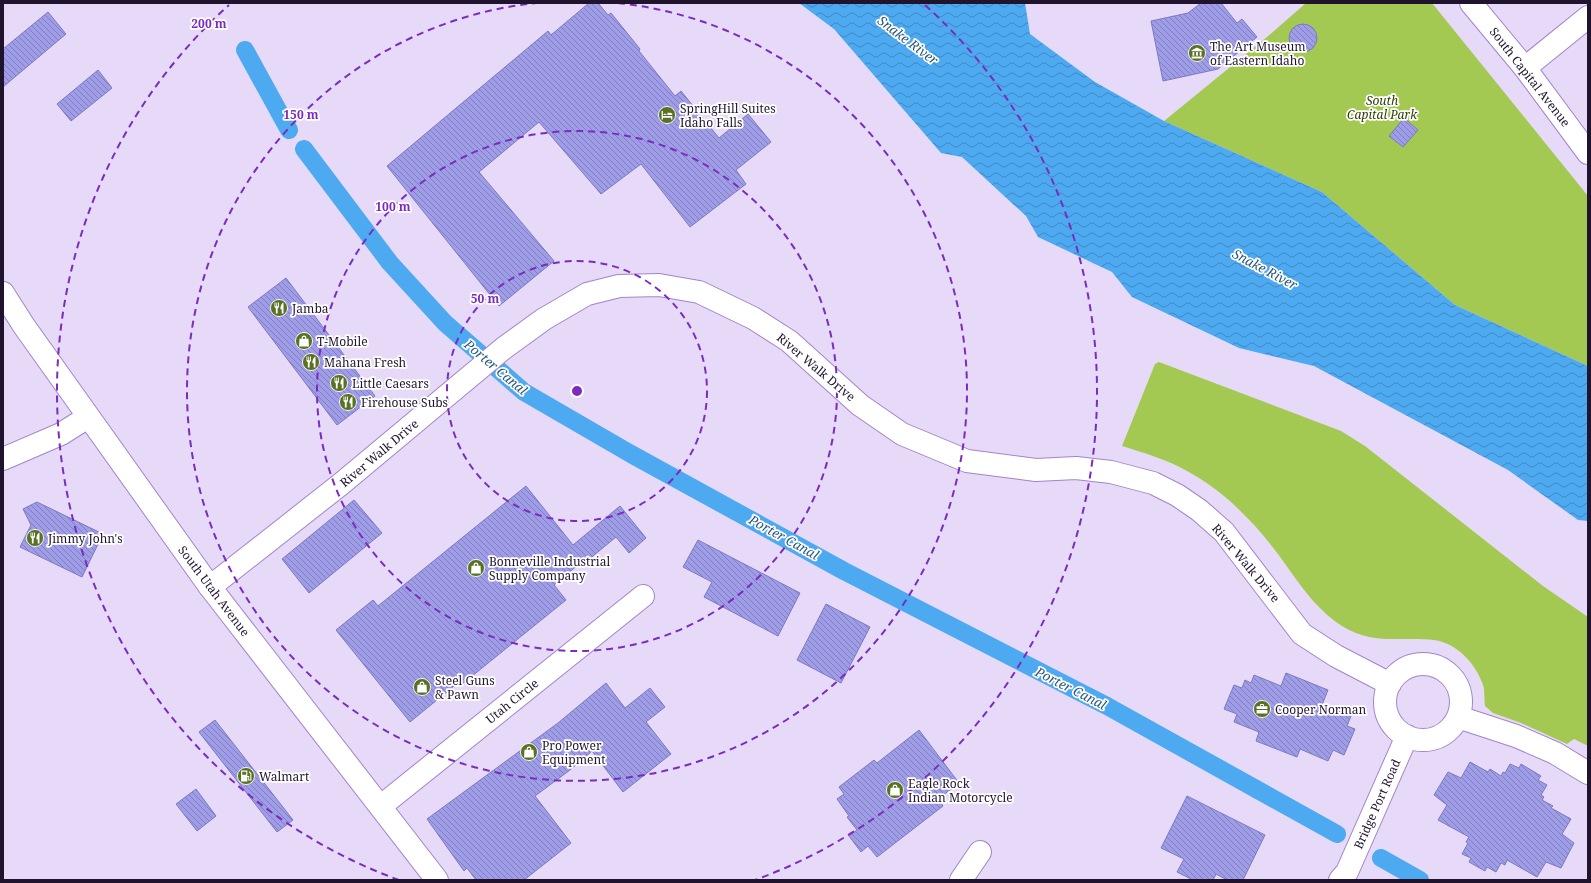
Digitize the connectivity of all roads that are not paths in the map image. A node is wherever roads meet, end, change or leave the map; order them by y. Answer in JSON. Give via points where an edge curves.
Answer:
{"nodes":[{"id":1,"x":1471,"y":3,"type":"edge"},
{"id":2,"x":1588,"y":17,"type":"edge"},
{"id":3,"x":1525,"y":68,"type":"junction"},
{"id":4,"x":1588,"y":153,"type":"edge"},
{"id":5,"x":3,"y":293,"type":"edge"},
{"id":6,"x":88,"y":417,"type":"junction"},
{"id":7,"x":3,"y":459,"type":"edge"},
{"id":8,"x":210,"y":587,"type":"junction"},
{"id":9,"x":643,"y":596,"type":"dead end"},
{"id":10,"x":1390,"y":684,"type":"junction"},
{"id":11,"x":1458,"y":717,"type":"junction"},
{"id":12,"x":1407,"y":736,"type":"junction"},
{"id":13,"x":1588,"y":773,"type":"edge"},
{"id":14,"x":381,"y":806,"type":"junction"},
{"id":15,"x":980,"y":852,"type":"dead end"},
{"id":16,"x":1346,"y":873,"type":"edge"},
{"id":17,"x":438,"y":880,"type":"edge"},
{"id":18,"x":961,"y":880,"type":"edge"}],
"edges":[{"from":1,"to":3,"type":"street","name":"South Capital Avenue"},
{"from":2,"to":3,"type":"street"},
{"from":3,"to":4,"type":"street","name":"South Capital Avenue"},
{"from":5,"to":6,"type":"street","name":"South Utah Avenue"},
{"from":6,"to":7,"type":"street","via":[[62,434]]},
{"from":6,"to":8,"type":"street","name":"South Utah Avenue"},
{"from":8,"to":10,"type":"street","name":"River Walk Drive","via":[[335,489],[504,348],[544,319],[587,294],[619,286],[659,285],[699,292],[753,318],[789,341],[860,405],[902,434],[967,461],[1036,470],[1076,468],[1111,472],[1153,484],[1177,495],[1224,532],[1302,634],[1336,656]]},
{"from":8,"to":14,"type":"street","name":"South Utah Avenue"},
{"from":9,"to":14,"type":"street","name":"Utah Circle"},
{"from":10,"to":11,"type":"street","via":[[1398,674],[1409,667],[1433,665],[1445,670],[1454,679],[1459,690],[1461,702]]},
{"from":10,"to":12,"type":"street","via":[[1386,695],[1388,713],[1397,729]]},
{"from":11,"to":12,"type":"street","via":[[1444,734],[1432,739],[1419,740]]},
{"from":11,"to":13,"type":"street","via":[[1516,736],[1555,753]]},
{"from":12,"to":16,"type":"street","name":"Bridge Port Road"},
{"from":14,"to":17,"type":"street","name":"South Utah Avenue"},
{"from":15,"to":18,"type":"street"}]}
